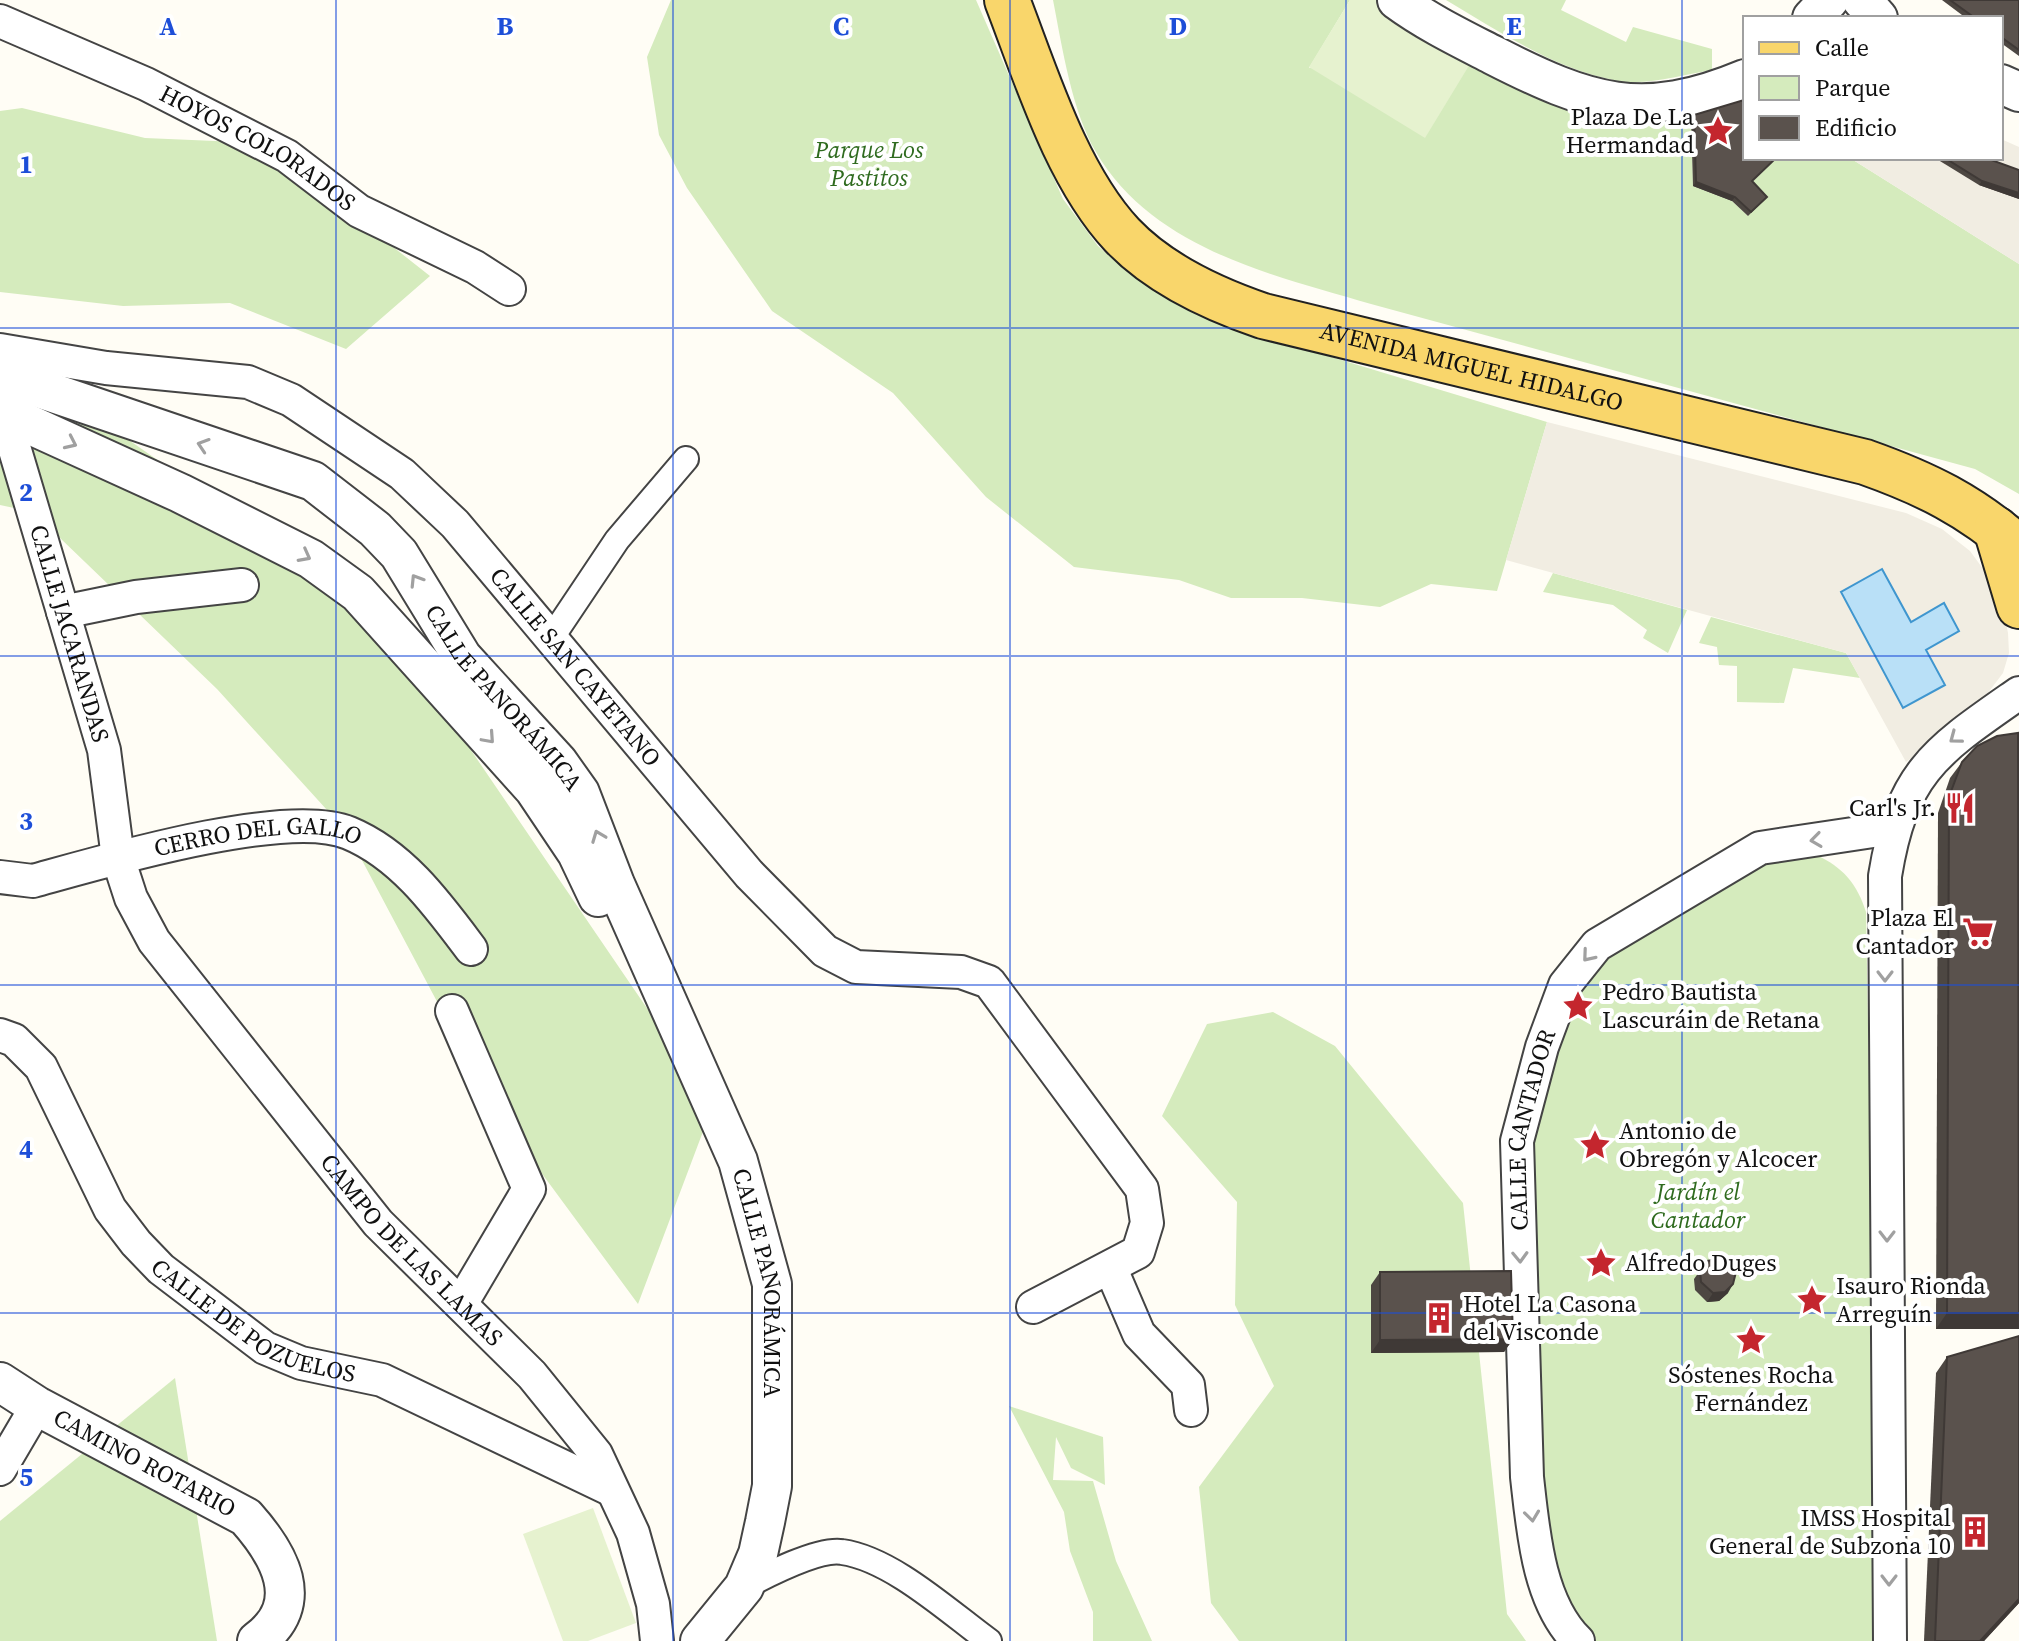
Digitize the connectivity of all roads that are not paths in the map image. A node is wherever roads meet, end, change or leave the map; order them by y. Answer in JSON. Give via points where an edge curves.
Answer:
{"nodes":[{"id":1,"x":1007,"y":0,"type":"edge"},
{"id":2,"x":1025,"y":0,"type":"edge"},
{"id":3,"x":1397,"y":0,"type":"edge"},
{"id":4,"x":1862,"y":0,"type":"edge"},
{"id":5,"x":1876,"y":16,"type":"edge"},
{"id":6,"x":0,"y":21,"type":"edge"},
{"id":7,"x":1743,"y":80,"type":"edge"},
{"id":8,"x":1039,"y":84,"type":"junction"},
{"id":9,"x":509,"y":289,"type":"dead end"},
{"id":10,"x":0,"y":350,"type":"edge"},
{"id":11,"x":0,"y":375,"type":"edge"},
{"id":12,"x":2,"y":412,"type":"edge"},
{"id":13,"x":686,"y":459,"type":"dead end"},
{"id":14,"x":2001,"y":529,"type":"edge"},
{"id":15,"x":242,"y":585,"type":"dead end"},
{"id":16,"x":2019,"y":606,"type":"edge"},
{"id":17,"x":63,"y":612,"type":"junction"},
{"id":18,"x":552,"y":637,"type":"junction"},
{"id":19,"x":2019,"y":693,"type":"edge"},
{"id":20,"x":1893,"y":828,"type":"junction"},
{"id":21,"x":118,"y":858,"type":"junction"},
{"id":22,"x":0,"y":877,"type":"edge"},
{"id":23,"x":471,"y":949,"type":"dead end"},
{"id":24,"x":452,"y":1011,"type":"dead end"},
{"id":25,"x":0,"y":1035,"type":"edge"},
{"id":26,"x":1111,"y":1269,"type":"junction"},
{"id":27,"x":461,"y":1304,"type":"junction"},
{"id":28,"x":1033,"y":1307,"type":"dead end"},
{"id":29,"x":0,"y":1382,"type":"edge"},
{"id":30,"x":772,"y":1384,"type":"junction"},
{"id":31,"x":37,"y":1406,"type":"junction"},
{"id":32,"x":1191,"y":1410,"type":"dead end"},
{"id":33,"x":0,"y":1469,"type":"edge"},
{"id":34,"x":612,"y":1490,"type":"junction"},
{"id":35,"x":744,"y":1587,"type":"junction"},
{"id":36,"x":666,"y":1639,"type":"edge"},
{"id":37,"x":257,"y":1641,"type":"edge"},
{"id":38,"x":700,"y":1641,"type":"edge"},
{"id":39,"x":989,"y":1641,"type":"edge"},
{"id":40,"x":1578,"y":1641,"type":"edge"},
{"id":41,"x":1890,"y":1641,"type":"edge"}],
"edges":[{"from":1,"to":8,"type":"main road"},
{"from":2,"to":8,"type":"main road"},
{"from":3,"to":7,"type":"street","via":[[1436,26],[1544,80],[1606,101],[1663,104]]},
{"from":4,"to":5,"type":"street"},
{"from":6,"to":9,"type":"street","name":"HOYOS COLORADOS","via":[[146,84],[287,156],[359,211]]},
{"from":8,"to":14,"type":"main road","name":"AVENIDA MIGUEL HIDALGO","via":[[1088,188],[1122,235],[1217,300],[1263,316],[1865,462],[1939,490]]},
{"from":10,"to":18,"type":"street","name":"CALLE SAN CAYETANO","via":[[106,368],[248,382],[291,400],[402,474],[455,524]]},
{"from":30,"to":11,"type":"street","name":"CALLE PANORÁMICA","one_way":true,"via":[[772,1284],[738,1161],[615,884],[597,830],[558,762],[462,657],[399,554],[313,481]]},
{"from":12,"to":17,"type":"street","name":"CALLE JACARANDAS"},
{"from":12,"to":30,"type":"street","name":"CALLE PANORÁMICA","one_way":true,"via":[[180,493],[336,575],[378,614],[534,789],[577,853],[719,1174],[735,1216]]},
{"from":13,"to":18,"type":"street","via":[[617,540]]},
{"from":14,"to":16,"type":"main road","name":"AVENIDA MIGUEL HIDALGO"},
{"from":15,"to":17,"type":"street"},
{"from":17,"to":21,"type":"street","name":"CALLE JACARANDAS","via":[[104,750]]},
{"from":18,"to":26,"type":"street","name":"CALLE SAN CAYETANO","via":[[749,874],[825,951],[856,967],[961,972],[989,982],[1142,1189],[1147,1223],[1138,1252]]},
{"from":19,"to":20,"type":"street","one_way":true,"via":[[1926,764]]},
{"from":20,"to":40,"type":"street","name":"CALLE CANTADOR","one_way":true,"via":[[1760,848],[1597,945],[1565,985],[1517,1141],[1533,1527],[1547,1588],[1566,1629]]},
{"from":20,"to":41,"type":"street","one_way":true,"via":[[1885,876]]},
{"from":21,"to":22,"type":"street","name":"CERRO DEL GALLO","via":[[33,881]]},
{"from":21,"to":23,"type":"street","name":"CERRO DEL GALLO","via":[[279,826],[347,832],[373,846],[433,897]]},
{"from":21,"to":27,"type":"street","name":"CAMPO DE LAS LAMAS","via":[[154,941],[378,1223]]},
{"from":24,"to":27,"type":"street","via":[[529,1189]]},
{"from":25,"to":34,"type":"street","name":"CALLE DE POZUELOS","via":[[14,1040],[41,1067],[110,1209],[136,1243],[161,1269],[265,1348],[301,1363],[382,1380]]},
{"from":26,"to":28,"type":"street","name":"CALLE SAN CAYETANO"},
{"from":26,"to":32,"type":"street","via":[[1139,1334],[1188,1385]]},
{"from":27,"to":34,"type":"street","name":"CAMPO DE LAS LAMAS","via":[[532,1375],[596,1454]]},
{"from":29,"to":31,"type":"street","name":"CAMINO ROTARIO"},
{"from":30,"to":35,"type":"street","via":[[772,1486],[758,1554]]},
{"from":31,"to":33,"type":"street"},
{"from":31,"to":37,"type":"street","name":"CAMINO ROTARIO","via":[[246,1517],[272,1546],[285,1577],[281,1611]]},
{"from":34,"to":36,"type":"street","name":"CAMPO DE LAS LAMAS","via":[[633,1533]]},
{"from":35,"to":38,"type":"street"},
{"from":35,"to":39,"type":"street","via":[[787,1565],[840,1551],[891,1570]]}]}
